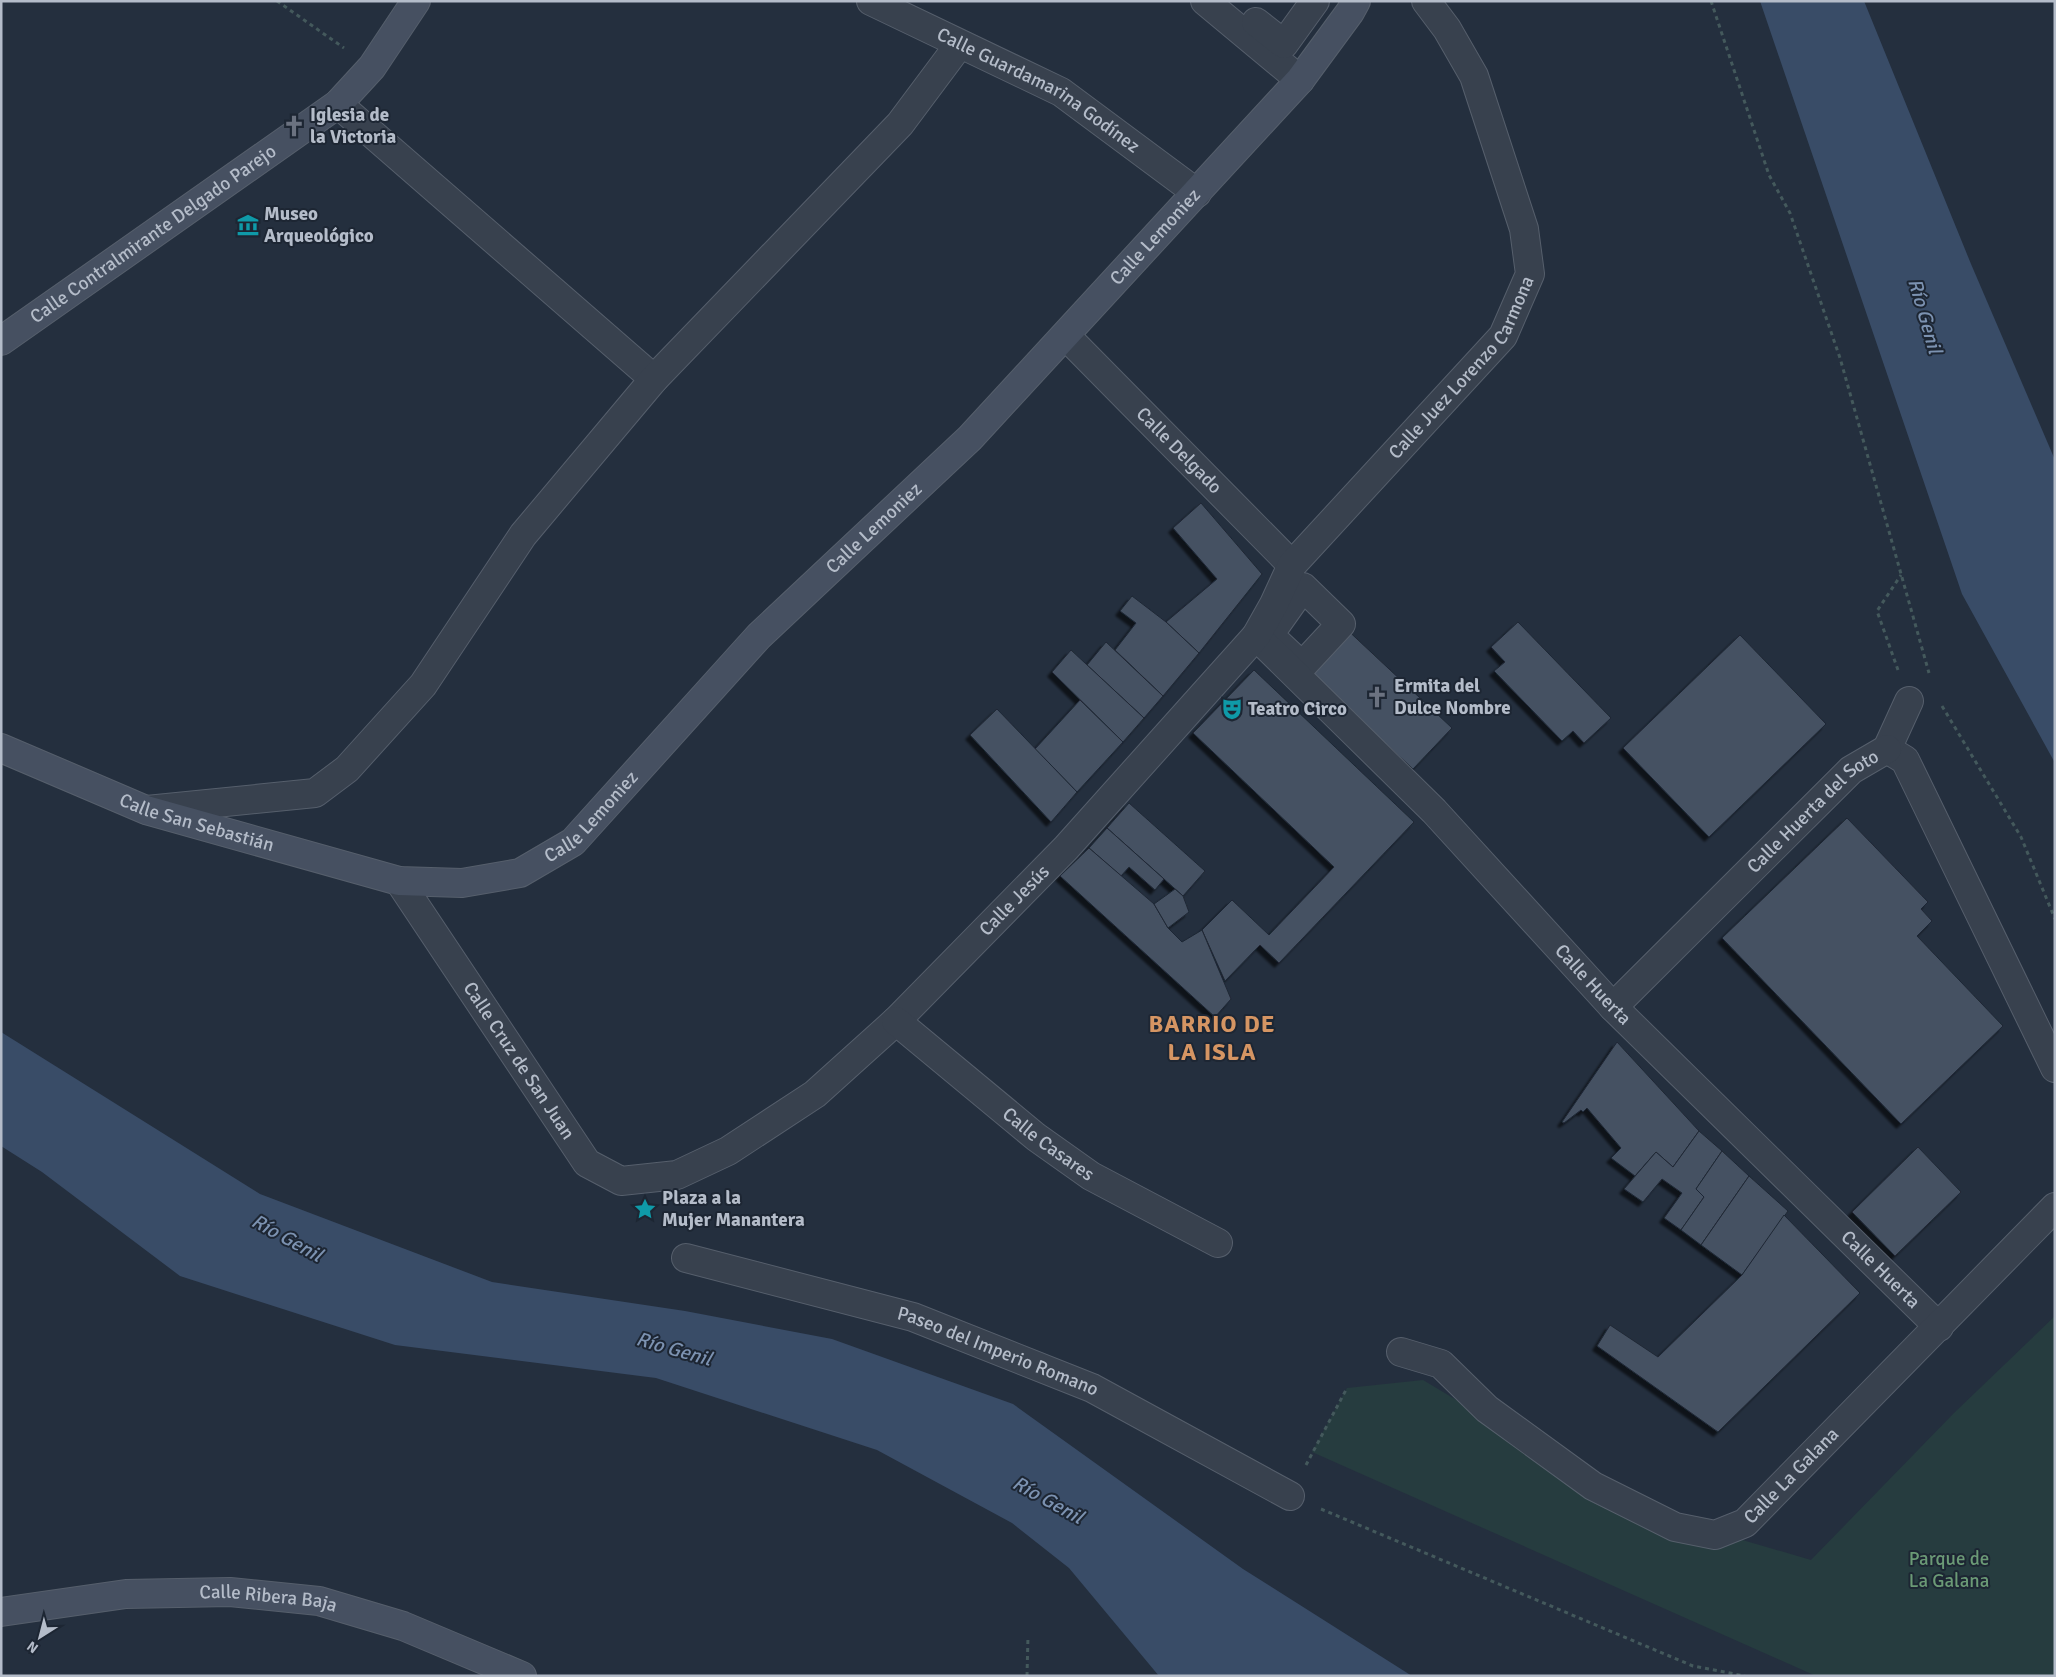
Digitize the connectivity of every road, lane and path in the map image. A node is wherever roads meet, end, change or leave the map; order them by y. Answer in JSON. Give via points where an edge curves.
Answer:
{"nodes":[{"id":1,"x":277,"y":1,"type":"edge"},
{"id":2,"x":416,"y":1,"type":"edge"},
{"id":3,"x":871,"y":1,"type":"edge"},
{"id":4,"x":1205,"y":1,"type":"edge"},
{"id":5,"x":1229,"y":1,"type":"edge"},
{"id":6,"x":1316,"y":1,"type":"edge"},
{"id":7,"x":1356,"y":1,"type":"edge"},
{"id":8,"x":1426,"y":1,"type":"edge"},
{"id":9,"x":1710,"y":1,"type":"edge"},
{"id":10,"x":959,"y":45,"type":"junction"},
{"id":11,"x":372,"y":67,"type":"junction"},
{"id":12,"x":1300,"y":80,"type":"junction"},
{"id":13,"x":338,"y":104,"type":"junction"},
{"id":14,"x":1197,"y":193,"type":"junction"},
{"id":15,"x":1066,"y":336,"type":"junction"},
{"id":16,"x":1,"y":341,"type":"edge"},
{"id":17,"x":654,"y":379,"type":"junction"},
{"id":18,"x":1292,"y":565,"type":"junction"},
{"id":19,"x":1901,"y":575,"type":"junction"},
{"id":20,"x":1256,"y":636,"type":"junction"},
{"id":21,"x":1929,"y":674,"type":"dead end"},
{"id":22,"x":1909,"y":701,"type":"joint"},
{"id":23,"x":1939,"y":701,"type":"dead end"},
{"id":24,"x":1,"y":748,"type":"edge"},
{"id":25,"x":1887,"y":749,"type":"junction"},
{"id":26,"x":146,"y":810,"type":"junction"},
{"id":27,"x":399,"y":881,"type":"junction"},
{"id":28,"x":2055,"y":919,"type":"edge"},
{"id":29,"x":1613,"y":1008,"type":"junction"},
{"id":30,"x":896,"y":1021,"type":"junction"},
{"id":31,"x":2055,"y":1068,"type":"edge"},
{"id":32,"x":677,"y":1174,"type":"joint"},
{"id":33,"x":2055,"y":1207,"type":"edge"},
{"id":34,"x":1218,"y":1243,"type":"dead end"},
{"id":35,"x":686,"y":1258,"type":"dead end"},
{"id":36,"x":1938,"y":1327,"type":"junction"},
{"id":37,"x":1401,"y":1352,"type":"dead end"},
{"id":38,"x":1347,"y":1388,"type":"dead end"},
{"id":39,"x":1290,"y":1496,"type":"junction"},
{"id":40,"x":1,"y":1612,"type":"edge"},
{"id":41,"x":1028,"y":1636,"type":"dead end"},
{"id":42,"x":522,"y":1676,"type":"edge"},
{"id":43,"x":1027,"y":1676,"type":"edge"},
{"id":44,"x":1745,"y":1676,"type":"edge"}],
"edges":[{"from":1,"to":11,"type":"path"},
{"from":2,"to":11,"type":"street","name":"Calle Contralmirante Delgado Parejo"},
{"from":3,"to":10,"type":"street","name":"Calle Guardamarina Godínez"},
{"from":4,"to":12,"type":"street"},
{"from":5,"to":6,"type":"street","via":[[1284,44]]},
{"from":7,"to":12,"type":"street","name":"Calle Lemoniez"},
{"from":8,"to":18,"type":"street","name":"Calle Juez Lorenzo Carmona","via":[[1447,29],[1474,76],[1524,228],[1530,274],[1503,336]]},
{"from":9,"to":19,"type":"path","via":[[1769,175],[1790,213],[1840,358]]},
{"from":10,"to":14,"type":"street","name":"Calle Guardamarina Godínez","via":[[1061,92]]},
{"from":10,"to":17,"type":"street","via":[[900,124]]},
{"from":11,"to":13,"type":"street","name":"Calle Contralmirante Delgado Parejo"},
{"from":12,"to":14,"type":"street","name":"Calle Lemoniez"},
{"from":13,"to":16,"type":"street","name":"Calle Contralmirante Delgado Parejo"},
{"from":13,"to":17,"type":"street"},
{"from":14,"to":15,"type":"street","name":"Calle Lemoniez"},
{"from":15,"to":18,"type":"street","name":"Calle Delgado"},
{"from":15,"to":27,"type":"street","name":"Calle Lemoniez","via":[[970,438],[759,636],[572,842],[520,873],[462,883]]},
{"from":17,"to":26,"type":"street","via":[[523,535],[423,685],[346,769],[315,793]]},
{"from":18,"to":20,"type":"street","name":"Calle Jesús"},
{"from":19,"to":21,"type":"path"},
{"from":19,"to":22,"type":"path","via":[[1876,610]]},
{"from":20,"to":29,"type":"street","name":"Calle Huerta","via":[[1434,812]]},
{"from":20,"to":30,"type":"street","name":"Calle Jesús","via":[[1066,848]]},
{"from":22,"to":25,"type":"street"},
{"from":23,"to":28,"type":"path","via":[[2021,837]]},
{"from":24,"to":26,"type":"street","name":"Calle San Sebastián"},
{"from":25,"to":29,"type":"street","name":"Calle Huerta del Soto","via":[[1851,770]]},
{"from":25,"to":31,"type":"street","name":"Calle Huerta del Soto","via":[[1905,760]]},
{"from":26,"to":27,"type":"street","name":"Calle San Sebastián"},
{"from":27,"to":32,"type":"street","name":"Calle Cruz de San Juan","via":[[588,1163],[621,1181]]},
{"from":29,"to":36,"type":"street","name":"Calle Huerta"},
{"from":30,"to":32,"type":"street","name":"Calle Jesús","via":[[815,1094],[728,1150]]},
{"from":30,"to":34,"type":"street","name":"Calle Casares","via":[[1036,1136],[1091,1176]]},
{"from":33,"to":36,"type":"street","name":"Calle La Galana"},
{"from":35,"to":39,"type":"street","name":"Paseo del Imperio Romano","via":[[913,1317],[1092,1388]]},
{"from":36,"to":37,"type":"street","name":"Calle La Galana","via":[[1745,1523],[1715,1535],[1675,1527],[1593,1486],[1487,1409],[1442,1364]]},
{"from":38,"to":39,"type":"path"},
{"from":39,"to":44,"type":"path","via":[[1693,1666]]},
{"from":40,"to":42,"type":"street","name":"Calle Ribera Baja","via":[[126,1594],[230,1592],[319,1601],[403,1626]]},
{"from":41,"to":43,"type":"path"}]}
